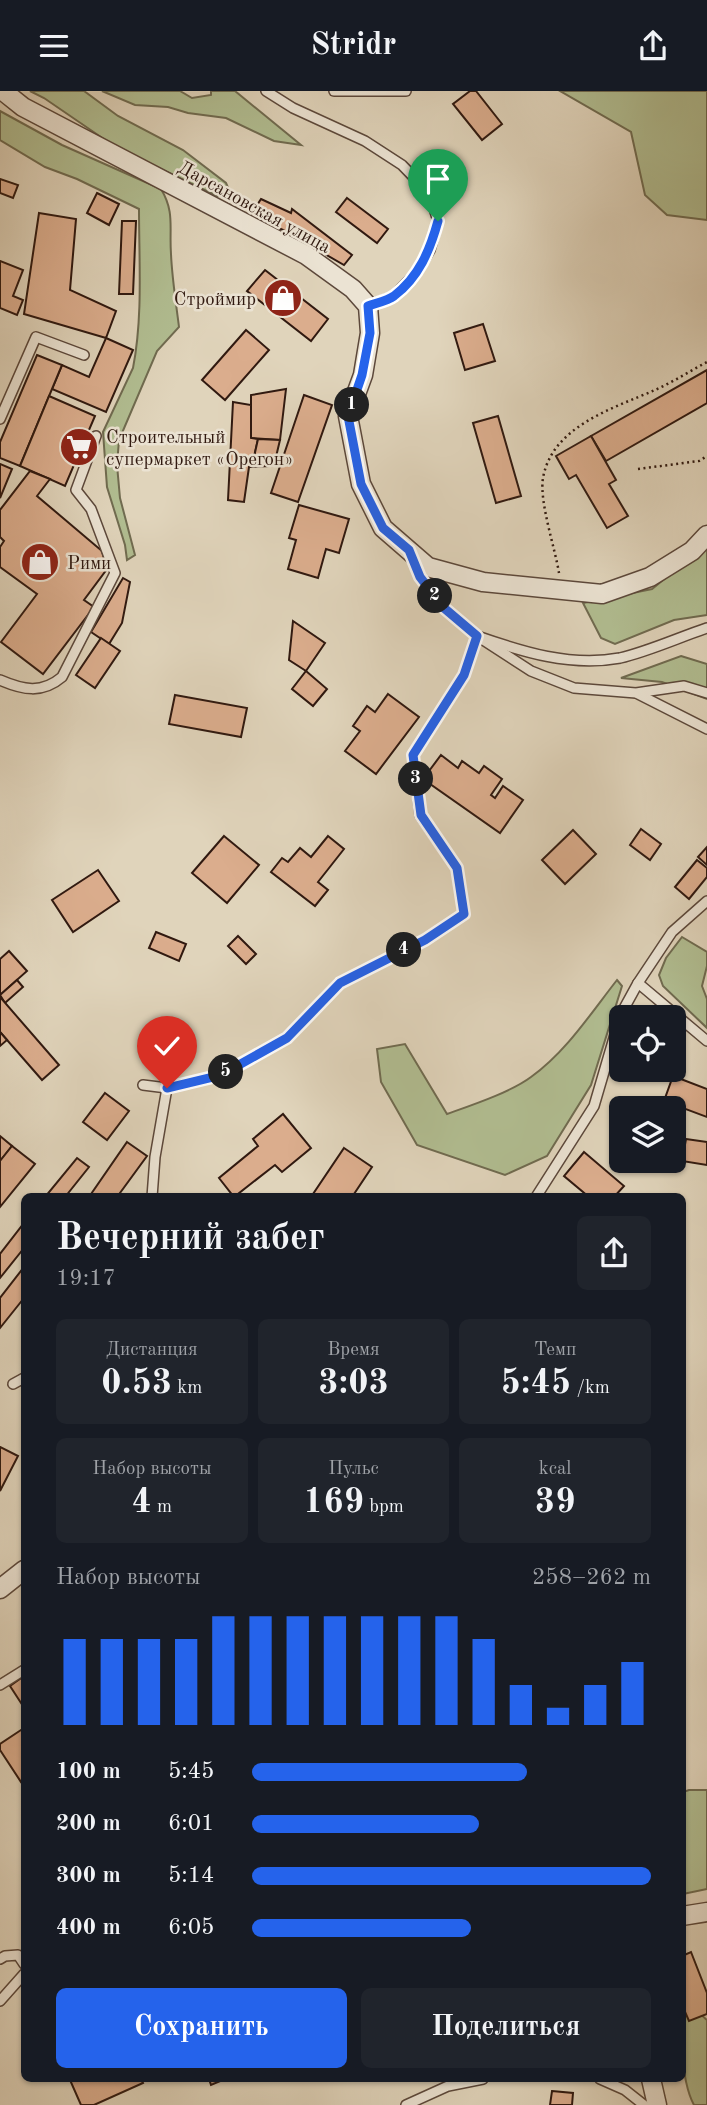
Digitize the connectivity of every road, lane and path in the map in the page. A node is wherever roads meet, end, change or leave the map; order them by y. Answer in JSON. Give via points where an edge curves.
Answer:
{"nodes":[{"id":1,"x":3,"y":91,"type":"edge"},
{"id":2,"x":266,"y":91,"type":"edge"},
{"id":3,"x":334,"y":91,"type":"edge"},
{"id":4,"x":406,"y":92,"type":"edge"},
{"id":5,"x":368,"y":306,"type":"junction"},
{"id":6,"x":84,"y":355,"type":"dead end"},
{"id":7,"x":707,"y":362,"type":"edge"},
{"id":8,"x":0,"y":419,"type":"edge"},
{"id":9,"x":96,"y":436,"type":"dead end"},
{"id":10,"x":707,"y":456,"type":"edge"},
{"id":11,"x":638,"y":470,"type":"dead end"},
{"id":12,"x":707,"y":535,"type":"edge"},
{"id":13,"x":409,"y":550,"type":"junction"},
{"id":14,"x":562,"y":591,"type":"junction"},
{"id":15,"x":707,"y":628,"type":"edge"},
{"id":16,"x":477,"y":636,"type":"junction"},
{"id":17,"x":0,"y":680,"type":"edge"},
{"id":18,"x":636,"y":693,"type":"junction"},
{"id":19,"x":707,"y":693,"type":"edge"},
{"id":20,"x":707,"y":729,"type":"edge"},
{"id":21,"x":707,"y":901,"type":"edge"},
{"id":22,"x":638,"y":983,"type":"junction"},
{"id":23,"x":707,"y":1041,"type":"edge"},
{"id":24,"x":143,"y":1085,"type":"dead end"},
{"id":25,"x":167,"y":1088,"type":"junction"},
{"id":26,"x":152,"y":1193,"type":"edge"},
{"id":27,"x":539,"y":1193,"type":"edge"},
{"id":28,"x":21,"y":1380,"type":"edge"},
{"id":29,"x":13,"y":1384,"type":"dead end"},
{"id":30,"x":21,"y":1572,"type":"edge"},
{"id":31,"x":0,"y":1589,"type":"edge"},
{"id":32,"x":21,"y":1671,"type":"edge"},
{"id":33,"x":0,"y":1685,"type":"edge"},
{"id":34,"x":707,"y":1912,"type":"edge"},
{"id":35,"x":686,"y":1915,"type":"edge"},
{"id":36,"x":0,"y":1959,"type":"edge"},
{"id":37,"x":21,"y":1960,"type":"edge"},
{"id":38,"x":21,"y":1977,"type":"edge"},
{"id":39,"x":0,"y":2001,"type":"edge"},
{"id":40,"x":607,"y":2082,"type":"edge"},
{"id":41,"x":652,"y":2082,"type":"edge"},
{"id":42,"x":447,"y":2083,"type":"edge"},
{"id":43,"x":406,"y":2105,"type":"edge"},
{"id":44,"x":644,"y":2105,"type":"edge"},
{"id":45,"x":657,"y":2105,"type":"edge"}],
"edges":[{"from":1,"to":5,"type":"street","name":"Дарсановская улица","via":[[23,107],[306,255],[353,289]]},
{"from":2,"to":5,"type":"lane","via":[[365,141],[402,165],[429,193],[438,221],[430,250],[393,297]]},
{"from":3,"to":4,"type":"lane"},
{"from":5,"to":13,"type":"street","via":[[370,333],[348,416],[351,439],[361,484],[383,528]]},
{"from":6,"to":8,"type":"lane","via":[[36,337]]},
{"from":7,"to":14,"type":"path","via":[[577,427],[552,453],[542,479]]},
{"from":9,"to":17,"type":"lane","via":[[76,490],[91,509],[115,573],[62,677],[50,687],[36,689]]},
{"from":10,"to":11,"type":"path"},
{"from":12,"to":14,"type":"street","via":[[692,551],[650,577],[602,594]]},
{"from":13,"to":14,"type":"street","via":[[428,567],[452,574]]},
{"from":13,"to":16,"type":"lane","via":[[420,577],[444,608]]},
{"from":15,"to":16,"type":"lane","via":[[620,657],[570,660],[528,653]]},
{"from":16,"to":18,"type":"lane","via":[[531,671],[574,688]]},
{"from":16,"to":25,"type":"lane","via":[[464,675],[413,755],[421,815],[457,868],[464,914],[425,940],[340,983],[287,1038],[221,1075]]},
{"from":18,"to":19,"type":"lane","via":[[684,687]]},
{"from":18,"to":20,"type":"lane"},
{"from":21,"to":22,"type":"lane","via":[[672,932]]},
{"from":22,"to":23,"type":"lane"},
{"from":22,"to":27,"type":"lane","via":[[621,1014],[594,1106]]},
{"from":24,"to":25,"type":"lane"},
{"from":25,"to":26,"type":"lane"},
{"from":28,"to":29,"type":"lane"},
{"from":30,"to":31,"type":"street"},
{"from":32,"to":33,"type":"lane"},
{"from":34,"to":35,"type":"street"},
{"from":36,"to":37,"type":"lane","via":[[18,1955]]},
{"from":38,"to":39,"type":"lane"},
{"from":40,"to":44,"type":"lane"},
{"from":41,"to":45,"type":"street"},
{"from":42,"to":43,"type":"lane"}]}
